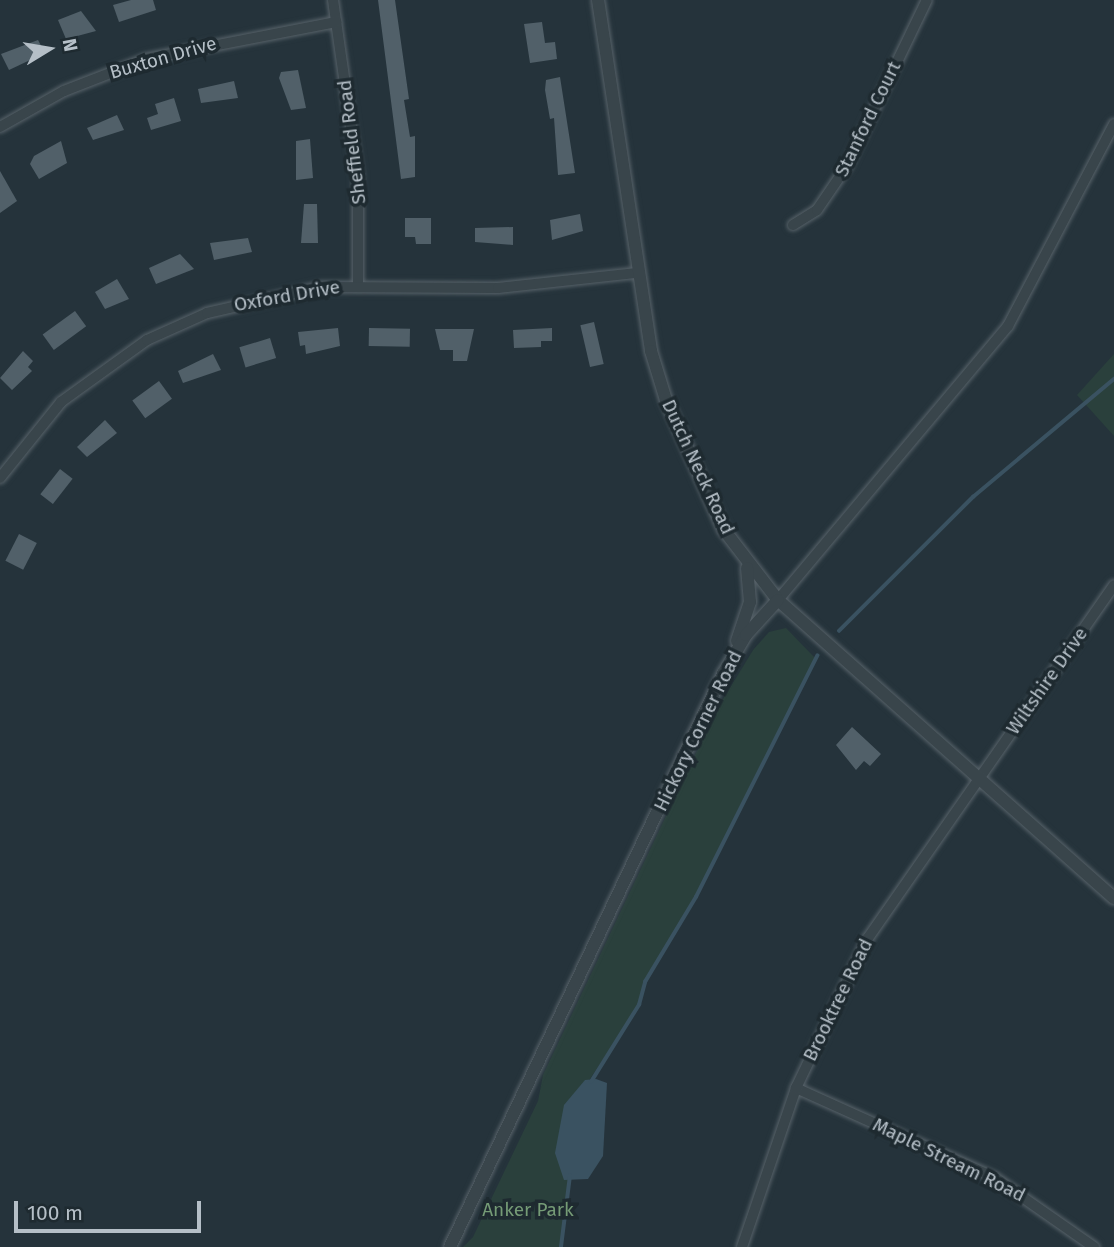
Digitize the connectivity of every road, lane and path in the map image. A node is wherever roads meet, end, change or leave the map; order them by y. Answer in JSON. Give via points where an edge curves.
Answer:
{"nodes":[{"id":1,"x":333,"y":0,"type":"edge"},
{"id":2,"x":598,"y":0,"type":"edge"},
{"id":3,"x":927,"y":0,"type":"edge"},
{"id":4,"x":336,"y":22,"type":"junction"},
{"id":5,"x":1114,"y":124,"type":"edge"},
{"id":6,"x":0,"y":127,"type":"edge"},
{"id":7,"x":793,"y":225,"type":"dead end"},
{"id":8,"x":637,"y":272,"type":"junction"},
{"id":9,"x":358,"y":285,"type":"junction"},
{"id":10,"x":0,"y":478,"type":"edge"},
{"id":11,"x":745,"y":561,"type":"junction"},
{"id":12,"x":1114,"y":585,"type":"edge"},
{"id":13,"x":778,"y":600,"type":"junction"},
{"id":14,"x":732,"y":656,"type":"junction"},
{"id":15,"x":980,"y":776,"type":"junction"},
{"id":16,"x":1114,"y":898,"type":"edge"},
{"id":17,"x":796,"y":1088,"type":"junction"},
{"id":18,"x":450,"y":1247,"type":"edge"},
{"id":19,"x":742,"y":1247,"type":"edge"},
{"id":20,"x":1094,"y":1247,"type":"edge"}],
"edges":[{"from":1,"to":4,"type":"street","name":"Sheffield Road"},
{"from":2,"to":8,"type":"street","name":"Dutch Neck Road"},
{"from":3,"to":7,"type":"street","name":"Stanford Court","via":[[847,166],[817,209]]},
{"from":4,"to":6,"type":"street","name":"Buxton Drive","via":[[146,59],[64,91]]},
{"from":4,"to":9,"type":"street","name":"Sheffield Road","via":[[358,176]]},
{"from":5,"to":13,"type":"street","name":"Hickory Corner Road","via":[[1008,326]]},
{"from":8,"to":9,"type":"street","name":"Oxford Drive","via":[[498,288]]},
{"from":8,"to":11,"type":"street","name":"Dutch Neck Road","via":[[666,400],[724,530]]},
{"from":9,"to":10,"type":"street","name":"Oxford Drive","via":[[242,302],[147,340],[61,402]]},
{"from":11,"to":13,"type":"street","name":"Dutch Neck Road"},
{"from":11,"to":14,"type":"street","via":[[750,602]]},
{"from":12,"to":15,"type":"street","name":"Wiltshire Drive"},
{"from":13,"to":14,"type":"street","name":"Hickory Corner Road"},
{"from":13,"to":15,"type":"street","name":"Dutch Neck Road"},
{"from":14,"to":18,"type":"street","name":"Hickory Corner Road"},
{"from":15,"to":16,"type":"street","name":"Dutch Neck Road"},
{"from":15,"to":17,"type":"street","name":"Brooktree Road","via":[[867,938]]},
{"from":17,"to":19,"type":"street","name":"Brooktree Road"},
{"from":17,"to":20,"type":"street","name":"Maple Stream Road","via":[[995,1178]]}]}
